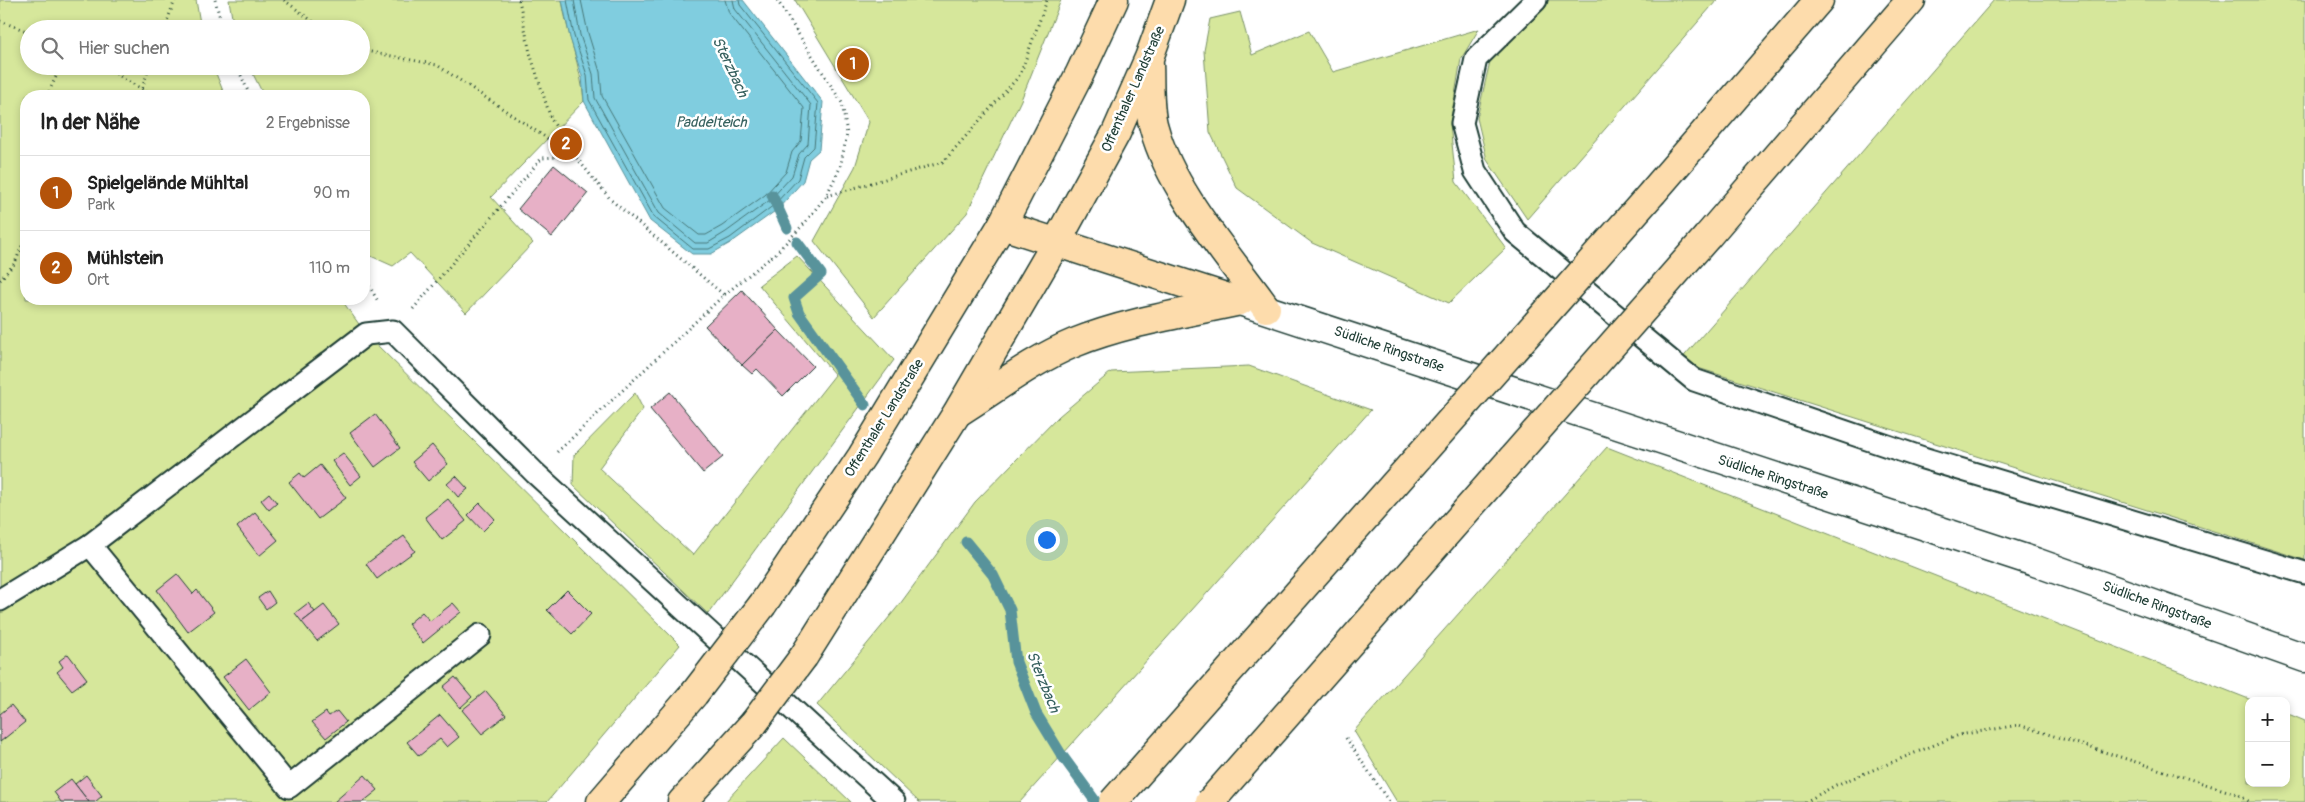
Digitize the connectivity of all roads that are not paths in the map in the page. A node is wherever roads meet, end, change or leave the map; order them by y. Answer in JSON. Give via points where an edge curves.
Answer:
{"nodes":[{"id":1,"x":1114,"y":0,"type":"edge"},
{"id":2,"x":1170,"y":0,"type":"edge"},
{"id":3,"x":1536,"y":0,"type":"edge"},
{"id":4,"x":1819,"y":0,"type":"edge"},
{"id":5,"x":1911,"y":0,"type":"edge"},
{"id":6,"x":1149,"y":58,"type":"junction"},
{"id":7,"x":1002,"y":225,"type":"junction"},
{"id":8,"x":1056,"y":243,"type":"junction"},
{"id":9,"x":1240,"y":301,"type":"junction"},
{"id":10,"x":1266,"y":308,"type":"junction"},
{"id":11,"x":957,"y":413,"type":"junction"},
{"id":12,"x":90,"y":546,"type":"junction"},
{"id":13,"x":2305,"y":573,"type":"edge"},
{"id":14,"x":0,"y":600,"type":"edge"},
{"id":15,"x":480,"y":635,"type":"dead end"},
{"id":16,"x":2305,"y":658,"type":"edge"},
{"id":17,"x":602,"y":802,"type":"edge"},
{"id":18,"x":682,"y":802,"type":"edge"},
{"id":19,"x":894,"y":802,"type":"edge"},
{"id":20,"x":1113,"y":802,"type":"edge"},
{"id":21,"x":1210,"y":802,"type":"edge"}],
"edges":[{"from":1,"to":7,"type":"main road","name":"Offenthaler Landstraße"},
{"from":2,"to":6,"type":"main road","name":"Offenthaler Landstraße"},
{"from":3,"to":13,"type":"lane","via":[[1476,59],[1462,123],[1476,170],[1515,232],[1694,380],[1923,458]]},
{"from":4,"to":20,"type":"main road","bridge":true},
{"from":5,"to":21,"type":"main road","bridge":true},
{"from":6,"to":8,"type":"main road","name":"Offenthaler Landstraße","via":[[1116,133]]},
{"from":6,"to":10,"type":"main road","via":[[1153,126],[1165,160],[1185,197]]},
{"from":7,"to":8,"type":"main road"},
{"from":7,"to":17,"type":"main road","name":"Offenthaler Landstraße","bridge":true,"via":[[862,456],[763,604],[694,694]]},
{"from":8,"to":9,"type":"main road"},
{"from":8,"to":11,"type":"main road","name":"Offenthaler Landstraße"},
{"from":9,"to":10,"type":"main road","name":"Südliche Ringstraße"},
{"from":9,"to":11,"type":"main road","via":[[1124,327],[1074,343],[1043,358]]},
{"from":10,"to":16,"type":"main road","name":"Südliche Ringstraße","via":[[1688,450],[2036,562]]},
{"from":11,"to":18,"type":"main road","name":"Offenthaler Landstraße","bridge":true,"via":[[804,656],[754,724]]},
{"from":12,"to":14,"type":"lane"},
{"from":12,"to":15,"type":"lane","via":[[289,787]]},
{"from":12,"to":19,"type":"lane","via":[[366,334],[394,331],[535,473]]}]}
